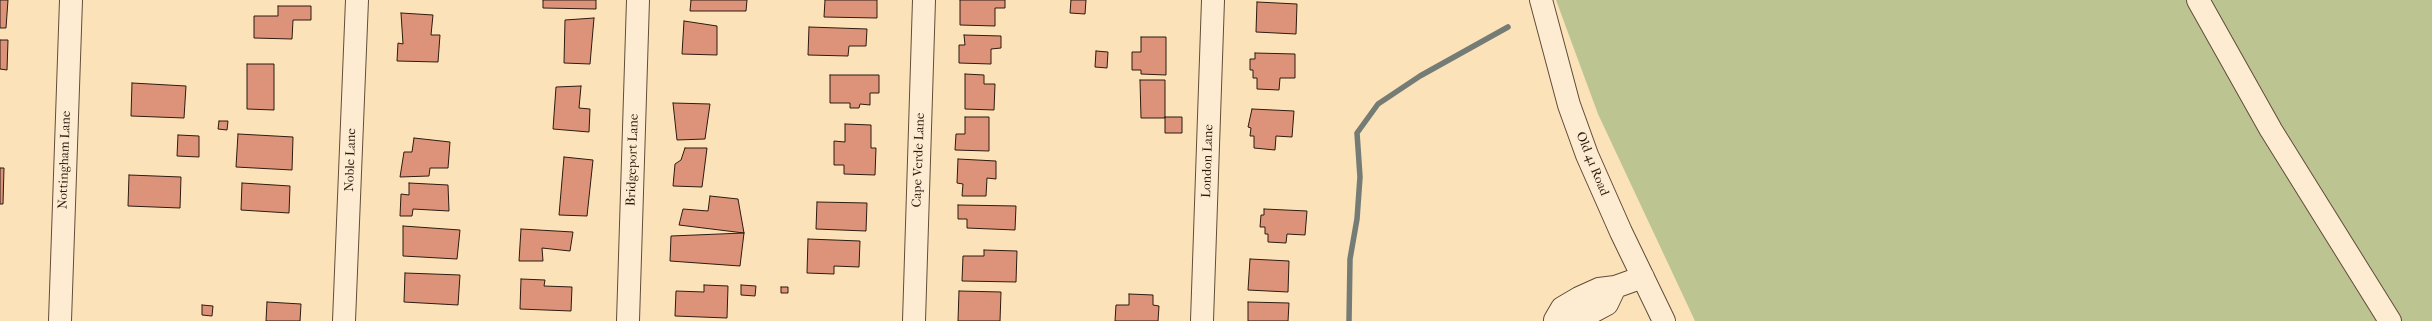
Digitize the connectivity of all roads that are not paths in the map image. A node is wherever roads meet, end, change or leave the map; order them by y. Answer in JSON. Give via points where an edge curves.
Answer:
{"nodes":[{"id":1,"x":71,"y":0,"type":"edge"},
{"id":2,"x":357,"y":0,"type":"edge"},
{"id":3,"x":638,"y":0,"type":"edge"},
{"id":4,"x":924,"y":0,"type":"edge"},
{"id":5,"x":1213,"y":0,"type":"edge"},
{"id":6,"x":1541,"y":0,"type":"edge"},
{"id":7,"x":2198,"y":0,"type":"edge"},
{"id":8,"x":1643,"y":277,"type":"junction"},
{"id":9,"x":60,"y":321,"type":"edge"},
{"id":10,"x":344,"y":321,"type":"edge"},
{"id":11,"x":628,"y":321,"type":"edge"},
{"id":12,"x":914,"y":321,"type":"edge"},
{"id":13,"x":1202,"y":321,"type":"edge"},
{"id":14,"x":1561,"y":321,"type":"edge"},
{"id":15,"x":1664,"y":321,"type":"edge"},
{"id":16,"x":2390,"y":321,"type":"edge"}],
"edges":[{"from":1,"to":9,"type":"street","name":"Nottingham Lane"},
{"from":2,"to":10,"type":"street","name":"Noble Lane"},
{"from":3,"to":11,"type":"street","name":"Bridgeport Lane"},
{"from":4,"to":12,"type":"street","name":"Cape Verde Lane"},
{"from":5,"to":13,"type":"street","name":"London Lane"},
{"from":6,"to":8,"type":"street","name":"Old 41 Road","via":[[1569,105],[1584,148]]},
{"from":7,"to":16,"type":"street","via":[[2271,130]]},
{"from":8,"to":14,"type":"street","via":[[1615,287],[1599,289],[1579,298],[1562,308]]},
{"from":8,"to":15,"type":"street","name":"Old 41 Road"}]}
